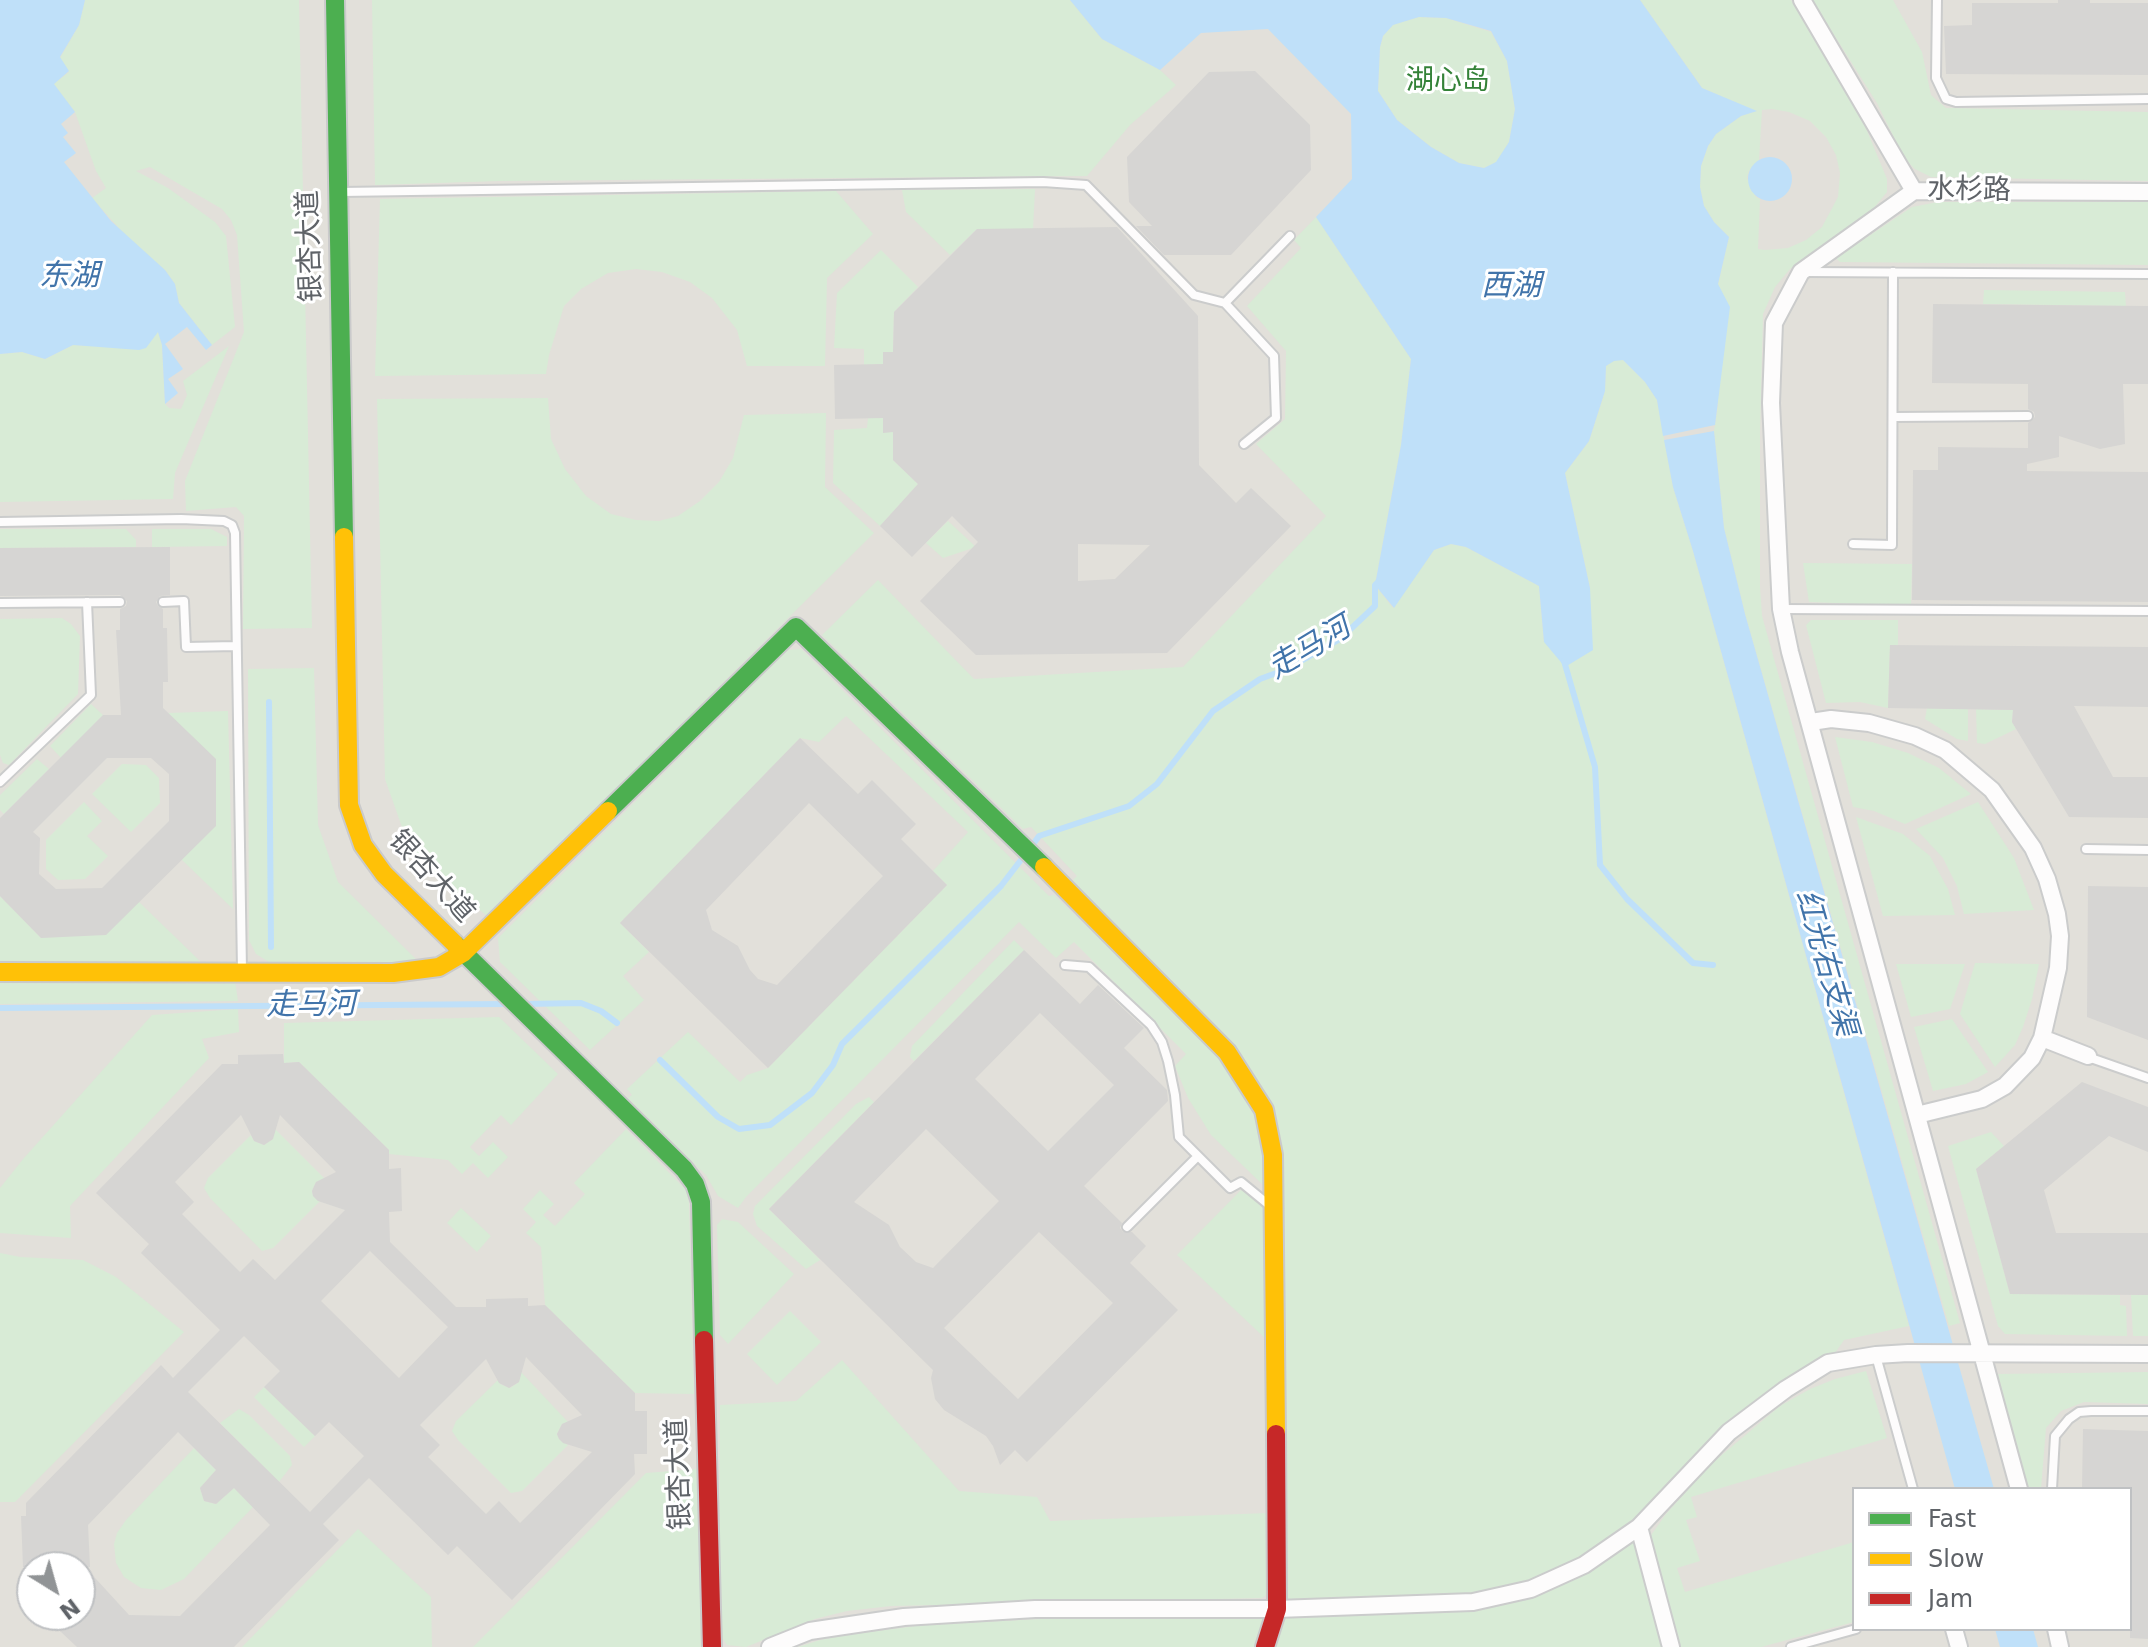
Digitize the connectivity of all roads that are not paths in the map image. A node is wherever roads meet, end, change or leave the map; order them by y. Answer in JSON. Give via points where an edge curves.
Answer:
{"nodes":[{"id":1,"x":335,"y":0,"type":"edge"},
{"id":2,"x":1802,"y":0,"type":"edge"},
{"id":3,"x":1937,"y":0,"type":"edge"},
{"id":4,"x":2148,"y":99,"type":"edge"},
{"id":5,"x":1914,"y":191,"type":"junction"},
{"id":6,"x":337,"y":192,"type":"junction"},
{"id":7,"x":2148,"y":192,"type":"edge"},
{"id":8,"x":1290,"y":236,"type":"dead end"},
{"id":9,"x":1801,"y":272,"type":"junction"},
{"id":10,"x":1893,"y":272,"type":"junction"},
{"id":11,"x":2148,"y":274,"type":"edge"},
{"id":12,"x":1225,"y":303,"type":"junction"},
{"id":13,"x":2028,"y":416,"type":"dead end"},
{"id":14,"x":1894,"y":417,"type":"junction"},
{"id":15,"x":1244,"y":444,"type":"dead end"},
{"id":16,"x":0,"y":522,"type":"edge"},
{"id":17,"x":1853,"y":544,"type":"dead end"},
{"id":18,"x":87,"y":602,"type":"junction"},
{"id":19,"x":120,"y":602,"type":"dead end"},
{"id":20,"x":163,"y":602,"type":"dead end"},
{"id":21,"x":0,"y":603,"type":"edge"},
{"id":22,"x":1781,"y":609,"type":"junction"},
{"id":23,"x":2148,"y":611,"type":"edge"},
{"id":24,"x":236,"y":646,"type":"junction"},
{"id":25,"x":1811,"y":722,"type":"junction"},
{"id":26,"x":0,"y":782,"type":"edge"},
{"id":27,"x":2086,"y":849,"type":"dead end"},
{"id":28,"x":2148,"y":850,"type":"edge"},
{"id":29,"x":463,"y":953,"type":"junction"},
{"id":30,"x":1065,"y":965,"type":"dead end"},
{"id":31,"x":242,"y":971,"type":"junction"},
{"id":32,"x":0,"y":972,"type":"edge"},
{"id":33,"x":2042,"y":1038,"type":"junction"},
{"id":34,"x":2088,"y":1056,"type":"joint"},
{"id":35,"x":2148,"y":1078,"type":"edge"},
{"id":36,"x":1917,"y":1115,"type":"junction"},
{"id":37,"x":1198,"y":1156,"type":"junction"},
{"id":38,"x":1273,"y":1208,"type":"junction"},
{"id":39,"x":1127,"y":1227,"type":"dead end"},
{"id":40,"x":1983,"y":1352,"type":"junction"},
{"id":41,"x":2148,"y":1354,"type":"edge"},
{"id":42,"x":1876,"y":1355,"type":"junction"},
{"id":43,"x":2148,"y":1411,"type":"edge"},
{"id":44,"x":1912,"y":1487,"type":"edge"},
{"id":45,"x":2018,"y":1487,"type":"edge"},
{"id":46,"x":2052,"y":1487,"type":"edge"},
{"id":47,"x":1639,"y":1527,"type":"junction"},
{"id":48,"x":1277,"y":1609,"type":"junction"},
{"id":49,"x":1852,"y":1630,"type":"edge"},
{"id":50,"x":712,"y":1647,"type":"edge"},
{"id":51,"x":770,"y":1647,"type":"edge"},
{"id":52,"x":1265,"y":1647,"type":"edge"},
{"id":53,"x":1671,"y":1647,"type":"edge"},
{"id":54,"x":1791,"y":1647,"type":"edge"}],
"edges":[{"from":1,"to":6,"type":"street","name":"银杏大道"},
{"from":2,"to":5,"type":"street","name":"水杉路"},
{"from":3,"to":4,"type":"lane","via":[[1936,78],[1946,99]]},
{"from":5,"to":7,"type":"street","name":"水杉路"},
{"from":5,"to":9,"type":"street"},
{"from":6,"to":12,"type":"lane","via":[[1086,185],[1194,295]]},
{"from":6,"to":29,"type":"street","name":"银杏大道","via":[[349,805],[370,858]]},
{"from":8,"to":12,"type":"lane"},
{"from":9,"to":10,"type":"lane"},
{"from":9,"to":22,"type":"street","via":[[1774,323],[1771,403]]},
{"from":10,"to":11,"type":"lane"},
{"from":10,"to":14,"type":"lane"},
{"from":12,"to":15,"type":"lane","via":[[1274,356],[1276,418]]},
{"from":13,"to":14,"type":"lane"},
{"from":14,"to":17,"type":"lane","via":[[1892,545]]},
{"from":16,"to":24,"type":"lane","via":[[181,519],[232,525]]},
{"from":18,"to":19,"type":"lane"},
{"from":18,"to":21,"type":"lane"},
{"from":18,"to":26,"type":"lane","via":[[91,695]]},
{"from":20,"to":24,"type":"lane","via":[[184,601],[186,647]]},
{"from":22,"to":23,"type":"lane"},
{"from":22,"to":25,"type":"street"},
{"from":24,"to":31,"type":"lane"},
{"from":25,"to":33,"type":"street","via":[[1869,723],[1915,736],[1945,750],[1992,790],[2033,848],[2057,914],[2058,968]]},
{"from":25,"to":36,"type":"street"},
{"from":27,"to":28,"type":"lane"},
{"from":29,"to":31,"type":"street","via":[[421,971]]},
{"from":29,"to":38,"type":"street","via":[[796,627],[1227,1052],[1264,1110]]},
{"from":29,"to":50,"type":"street","name":"银杏大道","via":[[695,1184],[701,1202]]},
{"from":30,"to":37,"type":"lane","via":[[1089,967],[1151,1025],[1168,1061],[1179,1137]]},
{"from":31,"to":32,"type":"street"},
{"from":33,"to":34,"type":"street"},
{"from":33,"to":36,"type":"street","via":[[2032,1058],[2005,1086],[1982,1099]]},
{"from":34,"to":35,"type":"lane"},
{"from":36,"to":40,"type":"street"},
{"from":37,"to":38,"type":"lane","via":[[1230,1188],[1241,1182]]},
{"from":37,"to":39,"type":"lane"},
{"from":38,"to":48,"type":"street"},
{"from":40,"to":41,"type":"street"},
{"from":40,"to":42,"type":"street"},
{"from":40,"to":45,"type":"street"},
{"from":42,"to":44,"type":"lane"},
{"from":42,"to":47,"type":"street","via":[[1828,1363],[1786,1389],[1729,1432]]},
{"from":43,"to":46,"type":"lane","via":[[2079,1412],[2069,1419],[2055,1436]]},
{"from":47,"to":48,"type":"street","via":[[1584,1565],[1502,1596],[1473,1602]]},
{"from":47,"to":53,"type":"street"},
{"from":48,"to":51,"type":"street","via":[[1035,1609],[904,1617],[810,1631]]},
{"from":48,"to":52,"type":"street"},
{"from":49,"to":54,"type":"lane"}]}
